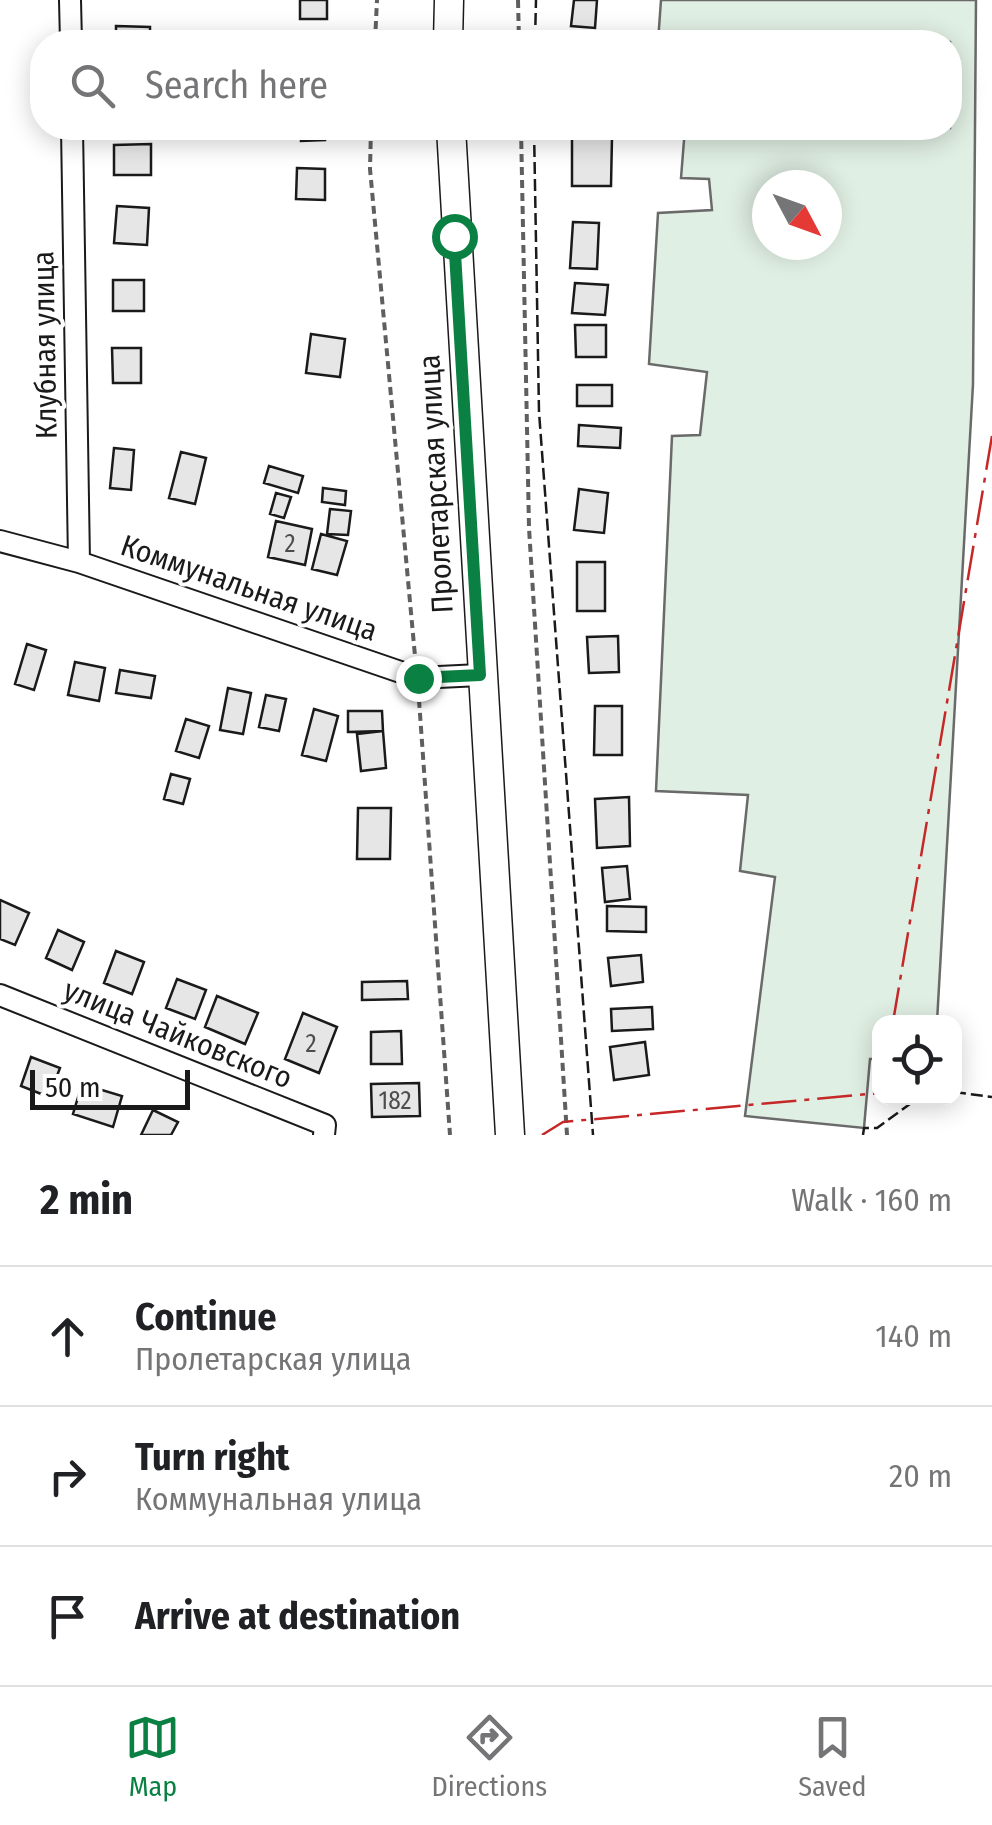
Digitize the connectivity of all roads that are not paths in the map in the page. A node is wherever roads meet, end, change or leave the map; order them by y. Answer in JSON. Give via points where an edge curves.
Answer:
{"nodes":[{"id":1,"x":70,"y":0,"type":"edge"},
{"id":2,"x":449,"y":0,"type":"edge"},
{"id":3,"x":71,"y":30,"type":"edge"},
{"id":4,"x":448,"y":30,"type":"edge"},
{"id":5,"x":72,"y":140,"type":"edge"},
{"id":6,"x":451,"y":140,"type":"edge"},
{"id":7,"x":0,"y":541,"type":"edge"},
{"id":8,"x":78,"y":562,"type":"junction"},
{"id":9,"x":480,"y":675,"type":"junction"},
{"id":10,"x":0,"y":995,"type":"edge"},
{"id":11,"x":324,"y":1135,"type":"edge"},
{"id":12,"x":510,"y":1135,"type":"edge"}],
"edges":[{"from":1,"to":3,"type":"street"},
{"from":2,"to":4,"type":"main road"},
{"from":5,"to":8,"type":"street","name":"Клубная улица"},
{"from":6,"to":9,"type":"main road","name":"Пролетарская улица"},
{"from":7,"to":8,"type":"street","name":"Коммунальная улица"},
{"from":8,"to":9,"type":"street","name":"Коммунальная улица","via":[[418,678]]},
{"from":9,"to":12,"type":"main road","name":"Пролетарская улица"},
{"from":10,"to":11,"type":"street","name":"улица Чайковского","via":[[325,1125]]}]}
